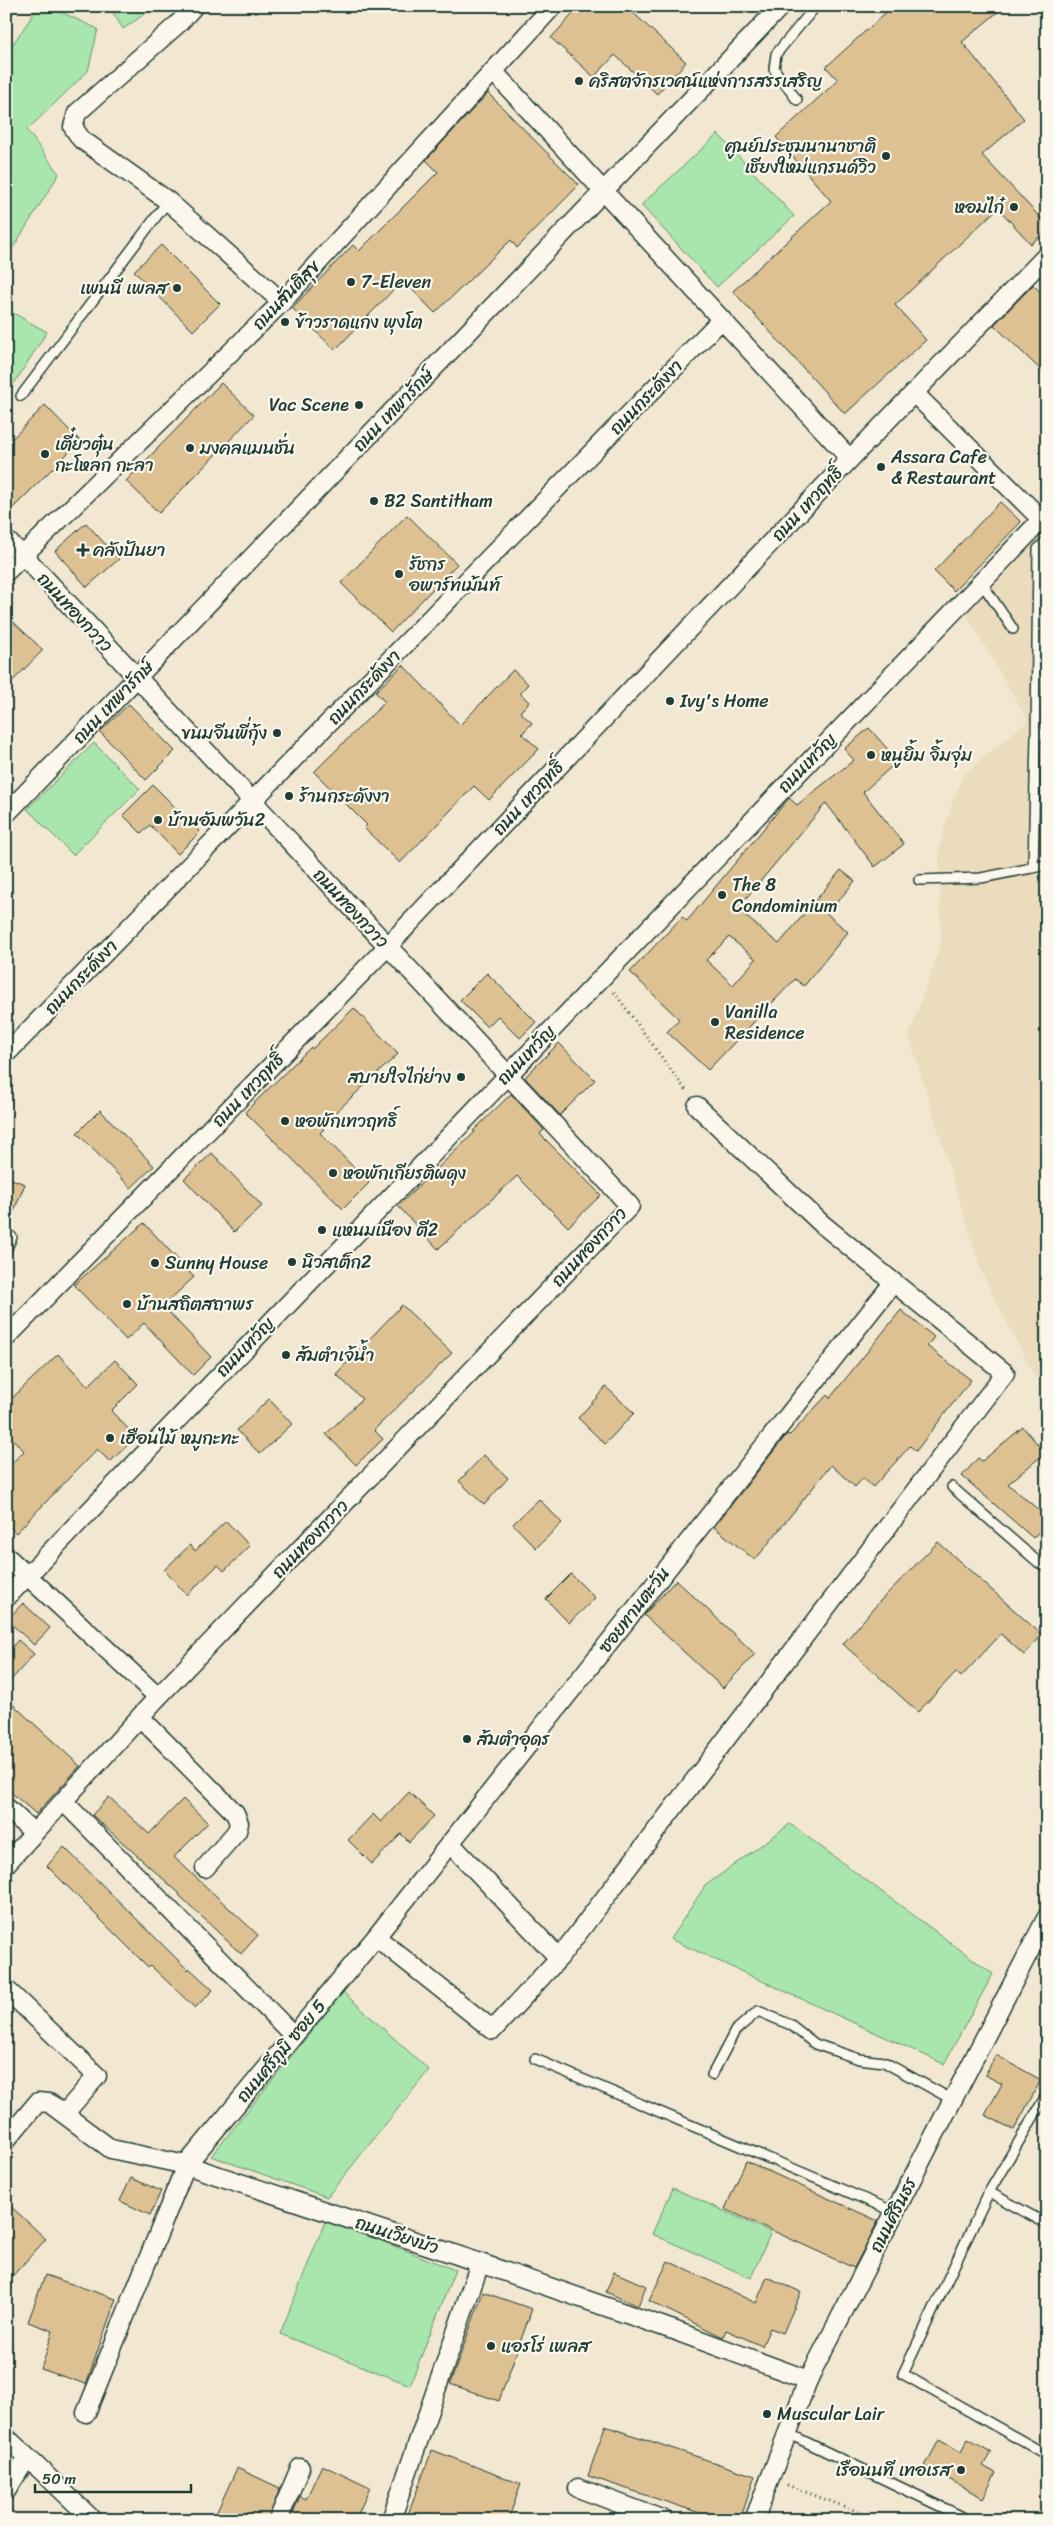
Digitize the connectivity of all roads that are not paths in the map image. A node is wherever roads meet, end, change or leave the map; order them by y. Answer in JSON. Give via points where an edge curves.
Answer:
{"nodes":[{"id":1,"x":194,"y":6,"type":"edge"},
{"id":2,"x":781,"y":6,"type":"edge"},
{"id":3,"x":816,"y":6,"type":"edge"},
{"id":4,"x":543,"y":10,"type":"edge"},
{"id":5,"x":493,"y":71,"type":"junction"},
{"id":6,"x":797,"y":100,"type":"dead end"},
{"id":7,"x":602,"y":191,"type":"junction"},
{"id":8,"x":168,"y":201,"type":"junction"},
{"id":9,"x":1044,"y":262,"type":"edge"},
{"id":10,"x":282,"y":302,"type":"junction"},
{"id":11,"x":721,"y":320,"type":"junction"},
{"id":12,"x":914,"y":393,"type":"junction"},
{"id":13,"x":21,"y":396,"type":"dead end"},
{"id":14,"x":850,"y":459,"type":"junction"},
{"id":15,"x":1044,"y":517,"type":"edge"},
{"id":16,"x":6,"y":540,"type":"edge"},
{"id":17,"x":1047,"y":540,"type":"edge"},
{"id":18,"x":23,"y":555,"type":"junction"},
{"id":19,"x":6,"y":572,"type":"edge"},
{"id":20,"x":981,"y":582,"type":"junction"},
{"id":21,"x":1013,"y":629,"type":"dead end"},
{"id":22,"x":137,"y":678,"type":"junction"},
{"id":23,"x":1047,"y":732,"type":"edge"},
{"id":24,"x":1036,"y":736,"type":"junction"},
{"id":25,"x":252,"y":802,"type":"junction"},
{"id":26,"x":6,"y":814,"type":"edge"},
{"id":27,"x":1047,"y":865,"type":"edge"},
{"id":28,"x":1033,"y":868,"type":"junction"},
{"id":29,"x":919,"y":880,"type":"dead end"},
{"id":30,"x":387,"y":947,"type":"junction"},
{"id":31,"x":6,"y":1054,"type":"edge"},
{"id":32,"x":506,"y":1075,"type":"junction"},
{"id":33,"x":697,"y":1106,"type":"road end"},
{"id":34,"x":6,"y":1234,"type":"edge"},
{"id":35,"x":6,"y":1250,"type":"edge"},
{"id":36,"x":893,"y":1284,"type":"junction"},
{"id":37,"x":6,"y":1338,"type":"edge"},
{"id":38,"x":952,"y":1488,"type":"dead end"},
{"id":39,"x":6,"y":1556,"type":"edge"},
{"id":40,"x":1047,"y":1567,"type":"edge"},
{"id":41,"x":28,"y":1575,"type":"junction"},
{"id":42,"x":6,"y":1598,"type":"edge"},
{"id":43,"x":158,"y":1696,"type":"junction"},
{"id":44,"x":140,"y":1717,"type":"junction"},
{"id":45,"x":64,"y":1802,"type":"junction"},
{"id":46,"x":6,"y":1807,"type":"edge"},
{"id":47,"x":34,"y":1833,"type":"junction"},
{"id":48,"x":450,"y":1844,"type":"junction"},
{"id":49,"x":6,"y":1864,"type":"edge"},
{"id":50,"x":206,"y":1868,"type":"dead end"},
{"id":51,"x":1047,"y":1917,"type":"edge"},
{"id":52,"x":376,"y":1937,"type":"junction"},
{"id":53,"x":559,"y":1958,"type":"junction"},
{"id":54,"x":6,"y":1988,"type":"edge"},
{"id":55,"x":293,"y":2035,"type":"junction"},
{"id":56,"x":535,"y":2059,"type":"dead end"},
{"id":57,"x":712,"y":2075,"type":"dead end"},
{"id":58,"x":1047,"y":2094,"type":"edge"},
{"id":59,"x":953,"y":2100,"type":"junction"},
{"id":60,"x":65,"y":2114,"type":"junction"},
{"id":61,"x":6,"y":2140,"type":"edge"},
{"id":62,"x":186,"y":2165,"type":"junction"},
{"id":63,"x":989,"y":2192,"type":"junction"},
{"id":64,"x":895,"y":2212,"type":"junction"},
{"id":65,"x":1047,"y":2224,"type":"edge"},
{"id":66,"x":480,"y":2263,"type":"junction"},
{"id":67,"x":808,"y":2380,"type":"junction"},
{"id":68,"x":86,"y":2413,"type":"dead end"},
{"id":69,"x":787,"y":2433,"type":"junction"},
{"id":70,"x":6,"y":2437,"type":"edge"},
{"id":71,"x":1047,"y":2455,"type":"edge"},
{"id":72,"x":27,"y":2458,"type":"junction"},
{"id":73,"x":300,"y":2468,"type":"dead end"},
{"id":74,"x":578,"y":2488,"type":"dead end"},
{"id":75,"x":6,"y":2490,"type":"edge"},
{"id":76,"x":93,"y":2520,"type":"edge"},
{"id":77,"x":278,"y":2520,"type":"edge"},
{"id":78,"x":391,"y":2520,"type":"edge"},
{"id":79,"x":664,"y":2520,"type":"edge"},
{"id":80,"x":754,"y":2520,"type":"edge"},
{"id":81,"x":969,"y":2520,"type":"edge"}],
"edges":[{"from":1,"to":8,"type":"street","via":[[77,113],[73,127],[81,139]]},
{"from":2,"to":7,"type":"street","name":"ถนน เทพารักษ์"},
{"from":3,"to":6,"type":"lane","via":[[776,54],[774,69]]},
{"from":4,"to":5,"type":"street","name":"ถนนสันติสุข"},
{"from":5,"to":7,"type":"street"},
{"from":5,"to":10,"type":"street","name":"ถนนสันติสุข"},
{"from":7,"to":11,"type":"street"},
{"from":7,"to":22,"type":"street","name":"ถนน เทพารักษ์"},
{"from":8,"to":10,"type":"street"},
{"from":8,"to":13,"type":"lane"},
{"from":9,"to":12,"type":"street","name":"ถนน เทวฤทธิ์"},
{"from":10,"to":18,"type":"street","name":"ถนนสันติสุข"},
{"from":11,"to":14,"type":"street"},
{"from":11,"to":25,"type":"street","name":"ถนนกระดังงา"},
{"from":12,"to":14,"type":"street","name":"ถนน เทวฤทธิ์"},
{"from":12,"to":15,"type":"street"},
{"from":14,"to":30,"type":"street","name":"ถนน เทวฤทธิ์"},
{"from":15,"to":20,"type":"street","name":"ถนนเทวัญ"},
{"from":16,"to":18,"type":"street","name":"ถนนทองกวาว"},
{"from":17,"to":24,"type":"lane","via":[[1038,549]]},
{"from":18,"to":19,"type":"street","name":"ถนนสันติสุข"},
{"from":18,"to":22,"type":"street","name":"ถนนทองกวาว"},
{"from":20,"to":21,"type":"lane"},
{"from":20,"to":32,"type":"street","name":"ถนนเทวัญ"},
{"from":22,"to":25,"type":"street","name":"ถนนทองกวาว"},
{"from":22,"to":26,"type":"street","name":"ถนน เทพารักษ์"},
{"from":23,"to":24,"type":"lane"},
{"from":24,"to":28,"type":"lane"},
{"from":25,"to":30,"type":"street","name":"ถนนทองกวาว"},
{"from":25,"to":31,"type":"street","name":"ถนนกระดังงา"},
{"from":27,"to":28,"type":"lane"},
{"from":28,"to":29,"type":"lane","via":[[981,878]]},
{"from":30,"to":32,"type":"street","name":"ถนนทองกวาว"},
{"from":30,"to":37,"type":"street","name":"ถนน เทวฤทธิ์"},
{"from":32,"to":41,"type":"street","name":"ถนนเทวัญ"},
{"from":32,"to":43,"type":"street","name":"ถนนทองกวาว","via":[[630,1206]]},
{"from":33,"to":36,"type":"street","via":[[822,1224]]},
{"from":34,"to":35,"type":"lane","via":[[12,1237]]},
{"from":36,"to":48,"type":"street","name":"ซอยทานตะวัน"},
{"from":36,"to":53,"type":"street","via":[[1005,1373]]},
{"from":38,"to":40,"type":"lane"},
{"from":39,"to":41,"type":"street"},
{"from":41,"to":42,"type":"street","name":"ถนนเทวัญ"},
{"from":41,"to":43,"type":"street"},
{"from":43,"to":44,"type":"street","name":"ถนนทองกวาว"},
{"from":44,"to":45,"type":"street","name":"ถนนทองกวาว"},
{"from":44,"to":50,"type":"street","via":[[235,1813],[239,1823],[237,1831]]},
{"from":45,"to":47,"type":"street","name":"ถนนทองกวาว"},
{"from":45,"to":55,"type":"street"},
{"from":46,"to":47,"type":"street"},
{"from":47,"to":49,"type":"street","name":"ถนนทองกวาว"},
{"from":48,"to":52,"type":"street","name":"ซอยทานตะวัน"},
{"from":48,"to":53,"type":"street"},
{"from":51,"to":59,"type":"street","name":"ถนนศิรินธร"},
{"from":52,"to":53,"type":"street","via":[[493,2030]]},
{"from":52,"to":55,"type":"street","name":"ถนนศรีภูมิ ซอย 5"},
{"from":54,"to":60,"type":"street","via":[[97,2076]]},
{"from":55,"to":62,"type":"street","name":"ถนนศรีภูมิ ซอย 5"},
{"from":56,"to":64,"type":"lane"},
{"from":57,"to":59,"type":"lane","via":[[734,2031],[758,2011],[791,2025],[815,2044],[859,2059],[884,2062]]},
{"from":58,"to":63,"type":"lane"},
{"from":59,"to":64,"type":"street","name":"ถนนศิรินธร"},
{"from":60,"to":61,"type":"street","name":"ถนนเวียงบัว","via":[[49,2103],[38,2102]]},
{"from":60,"to":62,"type":"street","name":"ถนนเวียงบัว","via":[[111,2149]]},
{"from":62,"to":66,"type":"street","name":"ถนนเวียงบัว"},
{"from":62,"to":68,"type":"street","name":"ถนนศรีภูมิ ซอย 5"},
{"from":63,"to":65,"type":"lane"},
{"from":63,"to":71,"type":"lane","via":[[903,2374]]},
{"from":64,"to":67,"type":"street","name":"ถนนศิรินธร"},
{"from":66,"to":67,"type":"street","name":"ถนนเวียงบัว"},
{"from":66,"to":78,"type":"street"},
{"from":67,"to":69,"type":"street","name":"ถนนศิรินธร"},
{"from":69,"to":80,"type":"street","name":"ถนนศิรินธร"},
{"from":69,"to":81,"type":"lane"},
{"from":70,"to":72,"type":"street"},
{"from":72,"to":75,"type":"street"},
{"from":72,"to":76,"type":"street"},
{"from":73,"to":77,"type":"street"},
{"from":74,"to":79,"type":"street"}]}
